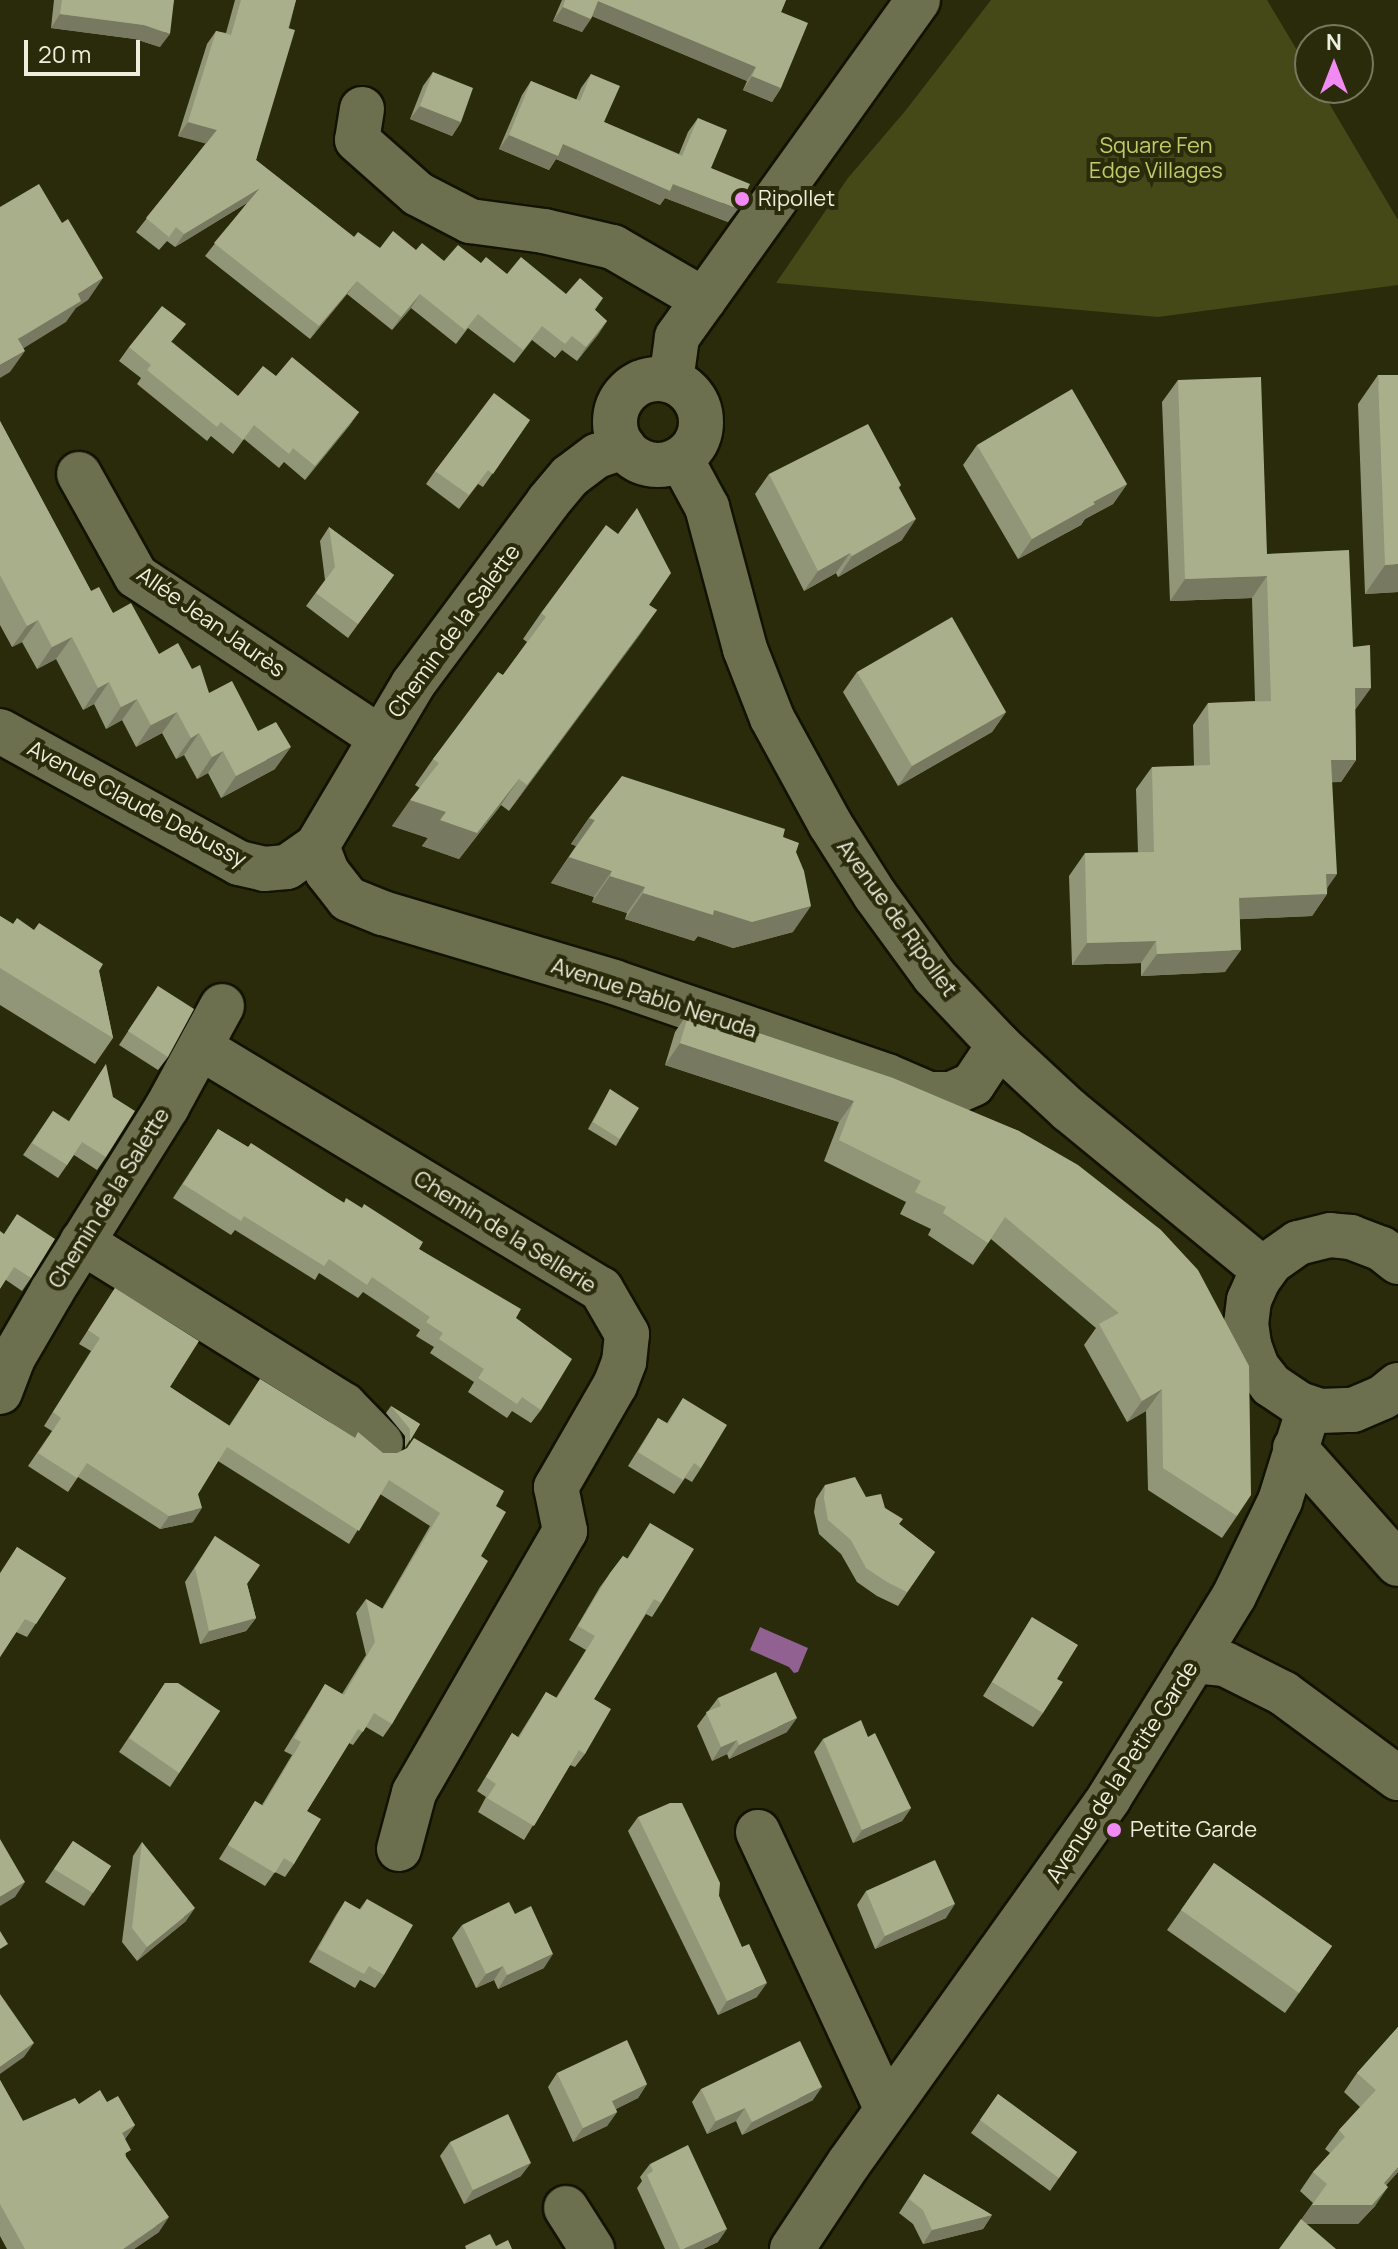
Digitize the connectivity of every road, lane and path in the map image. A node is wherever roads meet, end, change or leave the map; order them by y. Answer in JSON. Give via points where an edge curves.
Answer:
{"nodes":[{"id":1,"x":914,"y":2,"type":"edge"},
{"id":2,"x":362,"y":109,"type":"dead end"},
{"id":3,"x":704,"y":300,"type":"junction"},
{"id":4,"x":671,"y":381,"type":"junction"},
{"id":5,"x":623,"y":447,"type":"junction"},
{"id":6,"x":681,"y":459,"type":"junction"},
{"id":7,"x":79,"y":474,"type":"dead end"},
{"id":8,"x":0,"y":731,"type":"edge"},
{"id":9,"x":379,"y":737,"type":"junction"},
{"id":10,"x":317,"y":846,"type":"junction"},
{"id":11,"x":222,"y":1006,"type":"dead end"},
{"id":12,"x":999,"y":1045,"type":"junction"},
{"id":13,"x":201,"y":1048,"type":"junction"},
{"id":14,"x":82,"y":1242,"type":"junction"},
{"id":15,"x":1398,"y":1262,"type":"edge"},
{"id":16,"x":1264,"y":1270,"type":"junction"},
{"id":17,"x":1398,"y":1385,"type":"edge"},
{"id":18,"x":0,"y":1392,"type":"edge"},
{"id":19,"x":1302,"y":1428,"type":"junction"},
{"id":20,"x":381,"y":1443,"type":"dead end"},
{"id":21,"x":1398,"y":1564,"type":"edge"},
{"id":22,"x":1194,"y":1661,"type":"junction"},
{"id":23,"x":1398,"y":1778,"type":"edge"},
{"id":24,"x":758,"y":1832,"type":"dead end"},
{"id":25,"x":399,"y":1849,"type":"dead end"},
{"id":26,"x":887,"y":2110,"type":"junction"},
{"id":27,"x":566,"y":2208,"type":"dead end"},
{"id":28,"x":592,"y":2249,"type":"edge"},
{"id":29,"x":792,"y":2249,"type":"edge"}],
"edges":[{"from":1,"to":3,"type":"street"},
{"from":2,"to":3,"type":"street","via":[[357,140],[418,194],[470,221],[613,247]]},
{"from":3,"to":4,"type":"street","via":[[677,337]]},
{"from":4,"to":5,"type":"street","via":[[644,381],[623,396],[615,422]]},
{"from":4,"to":6,"type":"street","via":[[690,393],[700,413],[698,439]]},
{"from":5,"to":6,"type":"street","via":[[649,464]]},
{"from":5,"to":9,"type":"street","name":"Chemin de la Salette","via":[[597,456],[570,476]]},
{"from":6,"to":12,"type":"street","name":"Avenue de Ripollet","via":[[707,507],[745,649],[772,718],[875,895],[934,976]]},
{"from":7,"to":9,"type":"street","name":"Allée Jean Jaurès","via":[[136,576]]},
{"from":8,"to":10,"type":"street","name":"Avenue Claude Debussy","via":[[239,863],[287,867]]},
{"from":9,"to":10,"type":"street","name":"Chemin de la Salette"},
{"from":10,"to":12,"type":"street","name":"Avenue Pablo Neruda","via":[[327,872],[348,899],[614,982],[929,1094],[951,1094],[973,1084]]},
{"from":11,"to":13,"type":"street","name":"Chemin de la Salette"},
{"from":12,"to":16,"type":"street","name":"Avenue de Ripollet","via":[[1069,1110]]},
{"from":13,"to":14,"type":"street","name":"Chemin de la Salette"},
{"from":13,"to":25,"type":"street","name":"Chemin de la Sellerie","via":[[601,1289],[627,1334],[615,1385],[556,1487],[565,1531],[414,1793]]},
{"from":14,"to":18,"type":"street","name":"Chemin de la Salette","via":[[13,1358]]},
{"from":14,"to":20,"type":"street","via":[[344,1405]]},
{"from":15,"to":16,"type":"street","via":[[1372,1244],[1330,1235],[1298,1243]]},
{"from":16,"to":19,"type":"street","via":[[1247,1311],[1252,1356],[1271,1385],[1288,1399]]},
{"from":17,"to":19,"type":"street","via":[[1383,1397]]},
{"from":19,"to":21,"type":"street"},
{"from":19,"to":22,"type":"street","name":"Avenue de la Petite Garde","via":[[1280,1501],[1234,1596]]},
{"from":22,"to":23,"type":"street","via":[[1225,1664],[1283,1693]]},
{"from":22,"to":26,"type":"street","name":"Avenue de la Petite Garde","via":[[1109,1798]]},
{"from":24,"to":26,"type":"street"},
{"from":26,"to":29,"type":"street","name":"Avenue de la Petite Garde"},
{"from":27,"to":28,"type":"street"}]}
